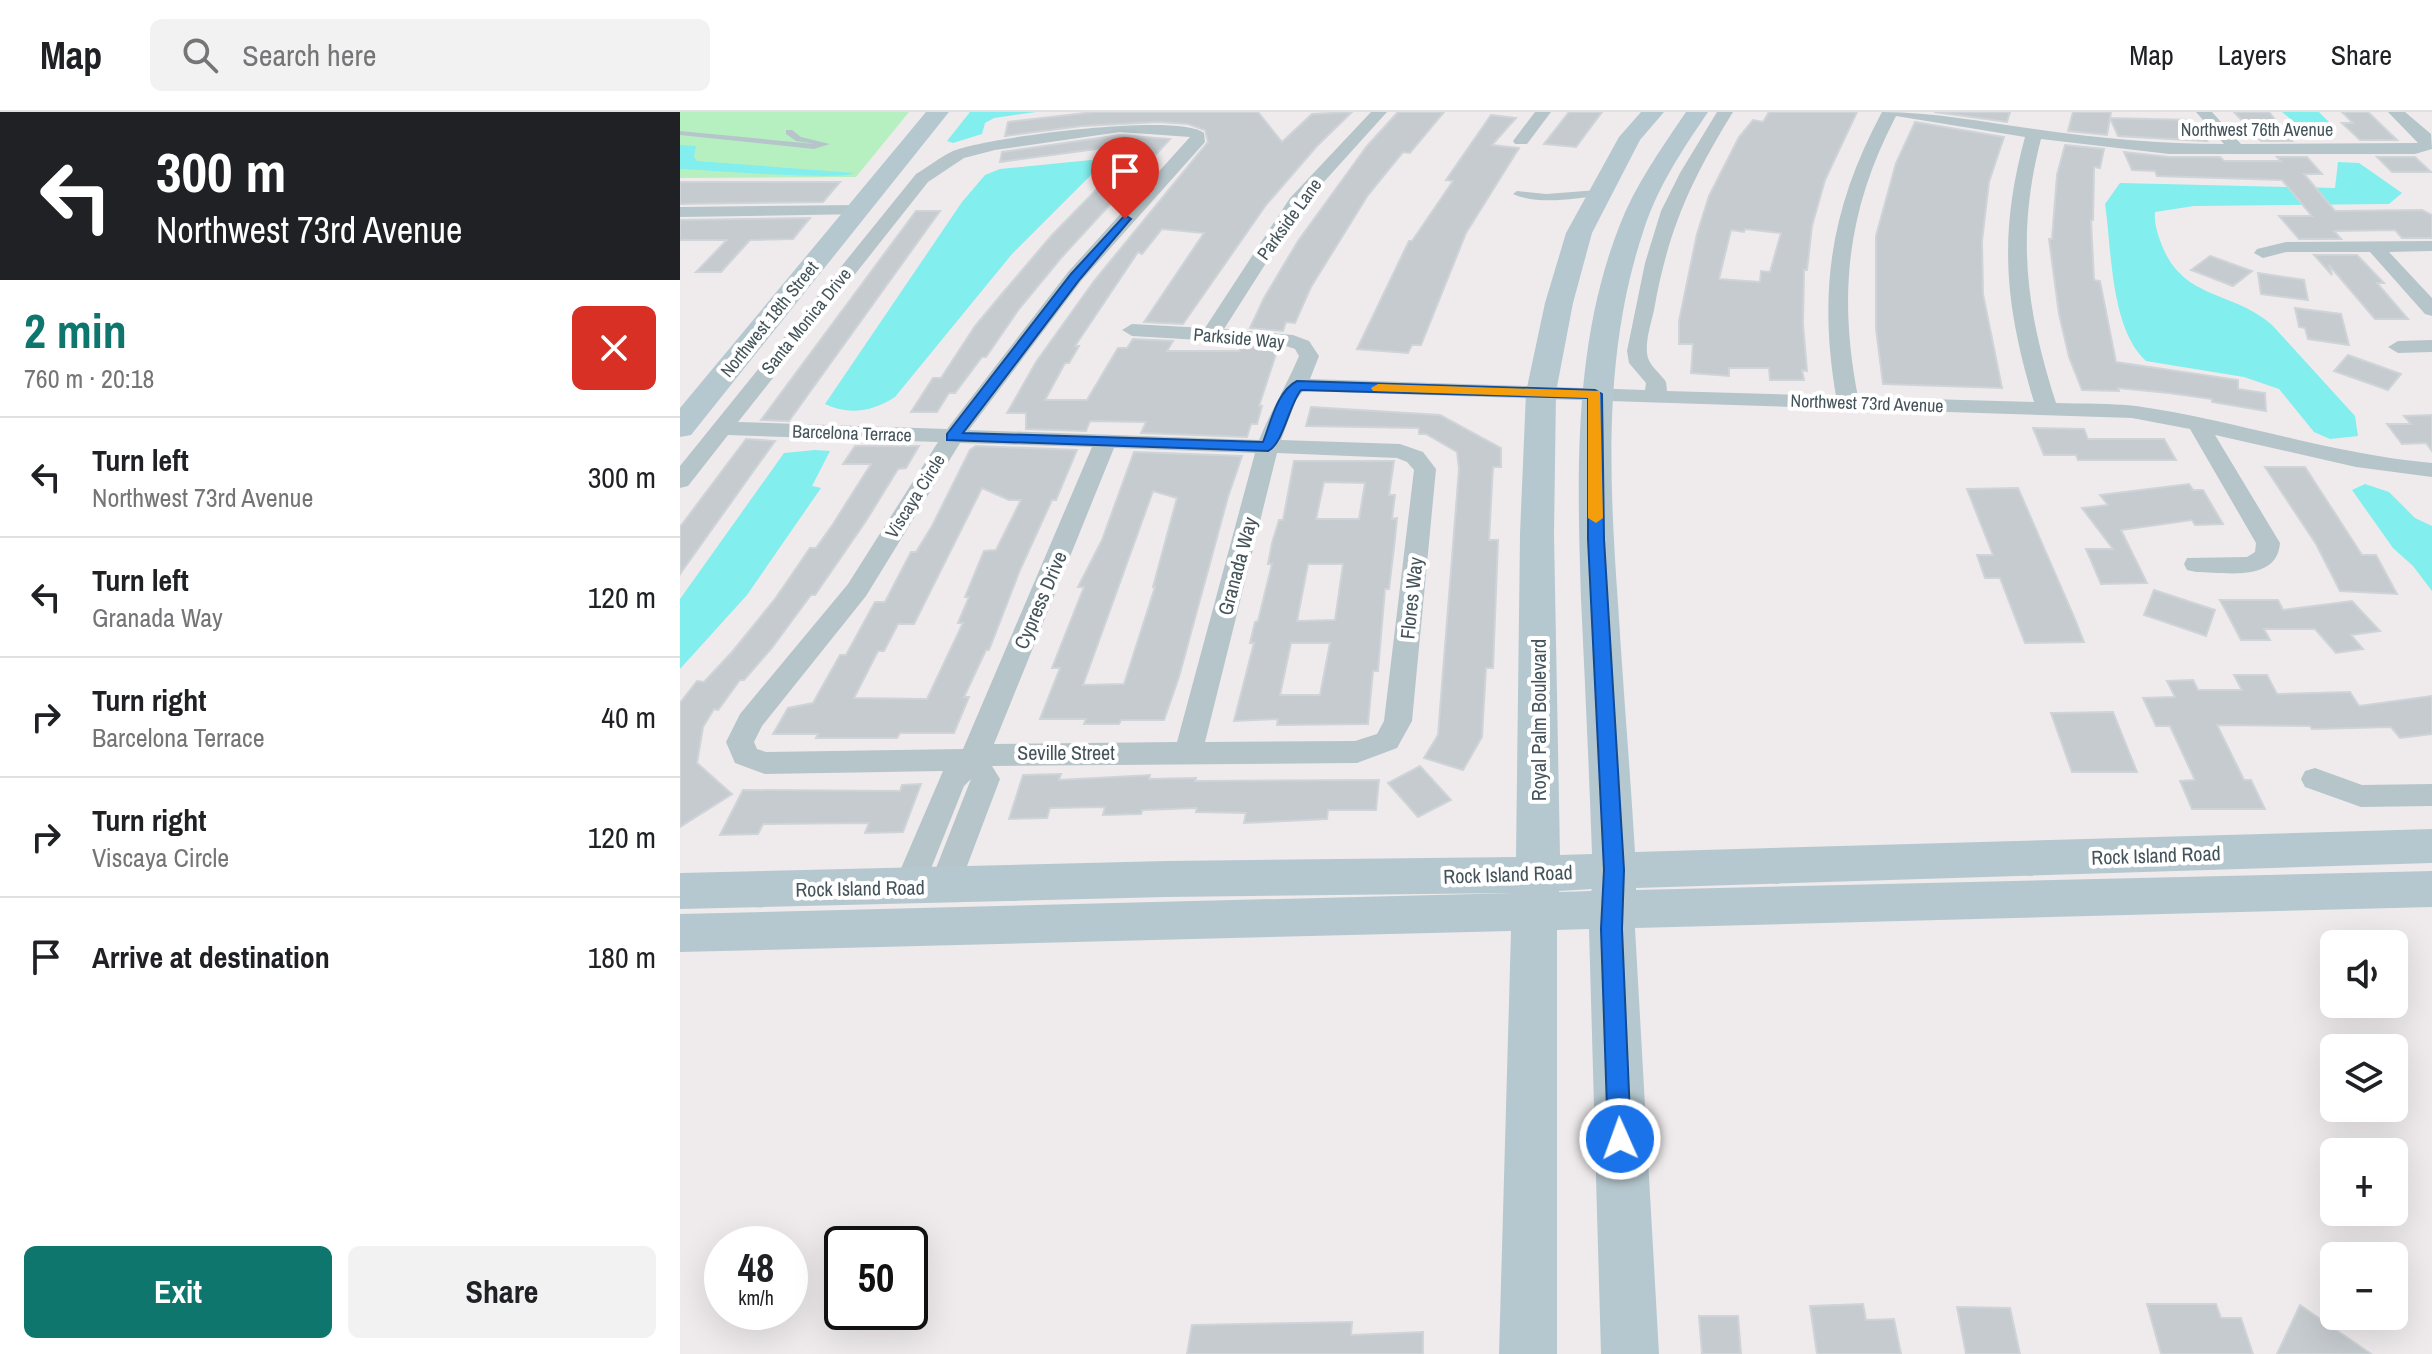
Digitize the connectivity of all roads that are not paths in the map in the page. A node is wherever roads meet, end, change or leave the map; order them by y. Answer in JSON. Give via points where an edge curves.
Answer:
{"nodes":[{"id":1,"x":938,"y":112,"type":"edge"},
{"id":2,"x":1379,"y":112,"type":"edge"},
{"id":3,"x":1543,"y":112,"type":"edge"},
{"id":4,"x":1653,"y":112,"type":"edge"},
{"id":5,"x":1697,"y":112,"type":"edge"},
{"id":6,"x":1725,"y":112,"type":"edge"},
{"id":7,"x":1890,"y":112,"type":"edge"},
{"id":8,"x":1898,"y":112,"type":"edge"},
{"id":9,"x":2204,"y":112,"type":"edge"},
{"id":10,"x":2396,"y":112,"type":"edge"},
{"id":11,"x":789,"y":132,"type":"dead end"},
{"id":12,"x":680,"y":133,"type":"edge"},
{"id":13,"x":2034,"y":134,"type":"junction"},
{"id":14,"x":1521,"y":141,"type":"dead end"},
{"id":15,"x":2237,"y":149,"type":"junction"},
{"id":16,"x":936,"y":166,"type":"joint"},
{"id":17,"x":1517,"y":194,"type":"dead end"},
{"id":18,"x":1546,"y":197,"type":"junction"},
{"id":19,"x":1586,"y":205,"type":"junction"},
{"id":20,"x":858,"y":210,"type":"junction"},
{"id":21,"x":680,"y":212,"type":"edge"},
{"id":22,"x":2432,"y":246,"type":"edge"},
{"id":23,"x":2375,"y":247,"type":"junction"},
{"id":24,"x":2263,"y":253,"type":"dead end"},
{"id":25,"x":2432,"y":310,"type":"edge"},
{"id":26,"x":1132,"y":330,"type":"dead end"},
{"id":27,"x":1211,"y":335,"type":"junction"},
{"id":28,"x":2432,"y":346,"type":"edge"},
{"id":29,"x":2398,"y":347,"type":"dead end"},
{"id":30,"x":1297,"y":385,"type":"junction"},
{"id":31,"x":1541,"y":392,"type":"junction"},
{"id":32,"x":1595,"y":394,"type":"junction"},
{"id":33,"x":1656,"y":396,"type":"junction"},
{"id":34,"x":1848,"y":402,"type":"junction"},
{"id":35,"x":2047,"y":409,"type":"junction"},
{"id":36,"x":2197,"y":423,"type":"junction"},
{"id":37,"x":680,"y":428,"type":"edge"},
{"id":38,"x":721,"y":428,"type":"junction"},
{"id":39,"x":952,"y":437,"type":"junction"},
{"id":40,"x":1106,"y":441,"type":"junction"},
{"id":41,"x":1268,"y":446,"type":"junction"},
{"id":42,"x":1415,"y":457,"type":"joint"},
{"id":43,"x":2432,"y":470,"type":"edge"},
{"id":44,"x":680,"y":481,"type":"edge"},
{"id":45,"x":2196,"y":564,"type":"dead end"},
{"id":46,"x":1387,"y":741,"type":"joint"},
{"id":47,"x":1188,"y":752,"type":"junction"},
{"id":48,"x":745,"y":756,"type":"joint"},
{"id":49,"x":973,"y":760,"type":"junction"},
{"id":50,"x":2315,"y":779,"type":"dead end"},
{"id":51,"x":2432,"y":795,"type":"edge"},
{"id":52,"x":2432,"y":846,"type":"edge"},
{"id":53,"x":927,"y":886,"type":"junction"},
{"id":54,"x":2432,"y":889,"type":"edge"},
{"id":55,"x":1613,"y":890,"type":"junction"},
{"id":56,"x":680,"y":891,"type":"edge"},
{"id":57,"x":1537,"y":892,"type":"junction"},
{"id":58,"x":680,"y":933,"type":"edge"},
{"id":59,"x":1528,"y":1354,"type":"edge"},
{"id":60,"x":1630,"y":1354,"type":"edge"}],
"edges":[{"from":1,"to":20,"type":"main road","name":"Northwest 18th Street"},
{"from":2,"to":27,"type":"street","name":"Parkside Lane","via":[[1296,202]]},
{"from":3,"to":14,"type":"street"},
{"from":4,"to":19,"type":"main road","name":"Royal Palm Boulevard","via":[[1630,137]]},
{"from":5,"to":32,"type":"main road","via":[[1673,141],[1627,236],[1608,305]]},
{"from":6,"to":33,"type":"street","via":[[1670,211],[1650,277],[1637,351],[1639,363],[1656,382]]},
{"from":7,"to":34,"type":"street","via":[[1866,152],[1840,252],[1836,312]]},
{"from":8,"to":13,"type":"street","name":"Northwest 76th Avenue"},
{"from":9,"to":15,"type":"street"},
{"from":10,"to":15,"type":"street","name":"Northwest 76th Avenue","via":[[2425,137],[2427,145]]},
{"from":11,"to":12,"type":"lane","via":[[826,144]]},
{"from":13,"to":15,"type":"street","name":"Northwest 76th Avenue","via":[[2116,145]]},
{"from":13,"to":35,"type":"street","via":[[2019,193],[2016,256],[2031,361]]},
{"from":16,"to":38,"type":"street","name":"Santa Monica Drive"},
{"from":16,"to":39,"type":"street","name":"Viscaya Circle","via":[[993,145],[1120,127],[1180,128],[1198,136],[1075,276]]},
{"from":17,"to":18,"type":"lane"},
{"from":18,"to":19,"type":"lane"},
{"from":18,"to":19,"type":"lane"},
{"from":19,"to":31,"type":"main road","name":"Royal Palm Boulevard"},
{"from":20,"to":21,"type":"street"},
{"from":20,"to":37,"type":"main road","name":"Northwest 18th Street"},
{"from":22,"to":23,"type":"street"},
{"from":23,"to":24,"type":"street","via":[[2286,247]]},
{"from":23,"to":25,"type":"street"},
{"from":26,"to":27,"type":"street","name":"Parkside Way"},
{"from":27,"to":30,"type":"street","name":"Parkside Way","via":[[1286,339],[1302,345],[1309,356]]},
{"from":28,"to":29,"type":"street"},
{"from":30,"to":31,"type":"street","name":"Northwest 73rd Avenue"},
{"from":30,"to":41,"type":"street","name":"Granada Way"},
{"from":31,"to":32,"type":"street","name":"Northwest 73rd Avenue"},
{"from":31,"to":57,"type":"main road","name":"Royal Palm Boulevard"},
{"from":32,"to":33,"type":"street","name":"Northwest 73rd Avenue"},
{"from":32,"to":55,"type":"main road","via":[[1596,539]]},
{"from":33,"to":34,"type":"street","name":"Northwest 73rd Avenue"},
{"from":34,"to":35,"type":"street","name":"Northwest 73rd Avenue"},
{"from":35,"to":36,"type":"street","name":"Northwest 73rd Avenue","via":[[2132,412]]},
{"from":36,"to":43,"type":"street","name":"Northwest 73rd Avenue","via":[[2328,456]]},
{"from":36,"to":45,"type":"street","via":[[2268,543],[2267,556],[2251,565]]},
{"from":38,"to":39,"type":"street","name":"Barcelona Terrace"},
{"from":38,"to":44,"type":"street","name":"Santa Monica Drive"},
{"from":39,"to":40,"type":"street","name":"Barcelona Terrace"},
{"from":39,"to":48,"type":"street","name":"Viscaya Circle","via":[[857,590],[750,721],[740,742]]},
{"from":40,"to":41,"type":"street","name":"Barcelona Terrace"},
{"from":40,"to":49,"type":"street","name":"Cypress Drive"},
{"from":41,"to":42,"type":"street","name":"Barcelona Terrace","via":[[1400,451]]},
{"from":41,"to":47,"type":"street","name":"Granada Way"},
{"from":42,"to":46,"type":"street","name":"Flores Way","via":[[1425,469],[1398,721]]},
{"from":46,"to":47,"type":"street","name":"Seville Street","via":[[1357,752]]},
{"from":47,"to":49,"type":"street","name":"Seville Street","via":[[1001,753]]},
{"from":48,"to":49,"type":"street","name":"Seville Street","via":[[765,763]]},
{"from":49,"to":53,"type":"street","via":[[986,779]]},
{"from":50,"to":51,"type":"street","via":[[2361,796]]},
{"from":52,"to":55,"type":"main road","name":"Rock Island Road"},
{"from":53,"to":56,"type":"main road","name":"Rock Island Road"},
{"from":53,"to":57,"type":"main road","name":"Rock Island Road"},
{"from":54,"to":55,"type":"main road","name":"Rock Island Road"},
{"from":55,"to":57,"type":"main road","name":"Rock Island Road"},
{"from":55,"to":60,"type":"main road"},
{"from":57,"to":58,"type":"main road","name":"Rock Island Road"},
{"from":57,"to":59,"type":"main road","name":"Royal Palm Boulevard"}]}
